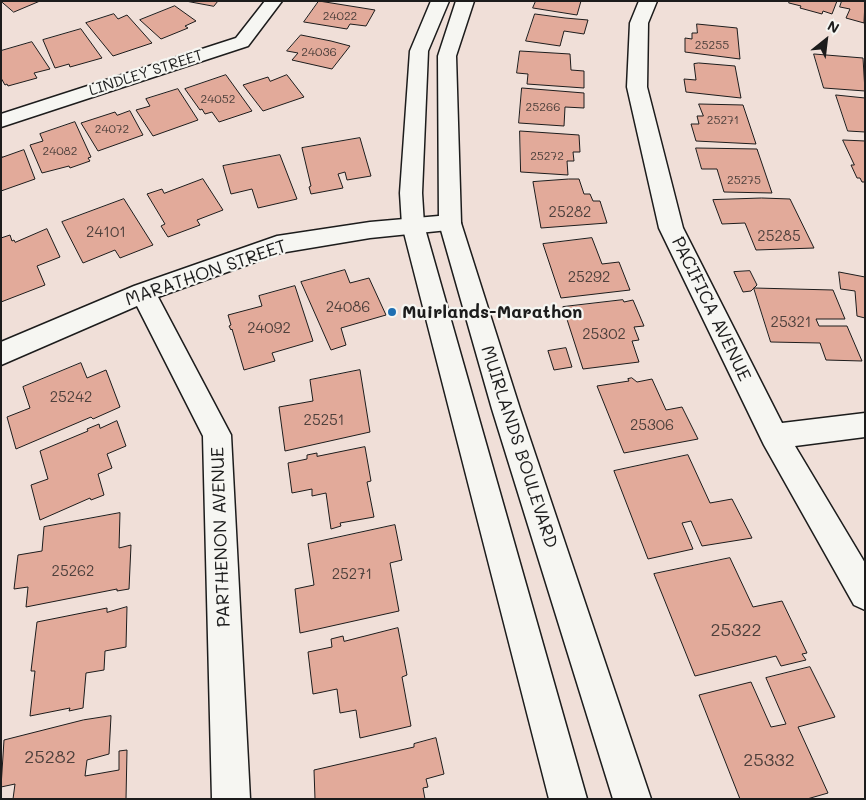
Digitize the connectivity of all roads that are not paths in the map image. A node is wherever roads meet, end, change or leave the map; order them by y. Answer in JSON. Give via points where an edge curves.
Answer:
{"nodes":[{"id":1,"x":274,"y":1,"type":"edge"},
{"id":2,"x":440,"y":1,"type":"edge"},
{"id":3,"x":465,"y":1,"type":"edge"},
{"id":4,"x":648,"y":1,"type":"edge"},
{"id":5,"x":1,"y":120,"type":"edge"},
{"id":6,"x":450,"y":223,"type":"junction"},
{"id":7,"x":412,"y":226,"type":"junction"},
{"id":8,"x":143,"y":292,"type":"junction"},
{"id":9,"x":1,"y":354,"type":"edge"},
{"id":10,"x":865,"y":425,"type":"edge"},
{"id":11,"x":774,"y":436,"type":"junction"},
{"id":12,"x":865,"y":594,"type":"edge"},
{"id":13,"x":231,"y":799,"type":"edge"},
{"id":14,"x":568,"y":799,"type":"edge"},
{"id":15,"x":632,"y":799,"type":"edge"}],
"edges":[{"from":1,"to":5,"type":"street","name":"LINDLEY STREET","via":[[242,42]]},
{"from":2,"to":7,"type":"street","via":[[418,51]]},
{"from":3,"to":6,"type":"street","name":"MUIRLANDS BOULEVARD","via":[[447,56]]},
{"from":4,"to":11,"type":"street","name":"PACIFICA AVENUE","via":[[639,23],[637,87],[671,228]]},
{"from":6,"to":7,"type":"street","name":"MARATHON STREET"},
{"from":6,"to":15,"type":"street","name":"MUIRLANDS BOULEVARD","via":[[506,409]]},
{"from":7,"to":8,"type":"street","name":"MARATHON STREET","via":[[276,245]]},
{"from":7,"to":14,"type":"street"},
{"from":8,"to":9,"type":"street","name":"MARATHON STREET"},
{"from":8,"to":13,"type":"street","name":"PARTHENON AVENUE","via":[[217,435]]},
{"from":10,"to":11,"type":"street"},
{"from":11,"to":12,"type":"street","name":"PACIFICA AVENUE"}]}
